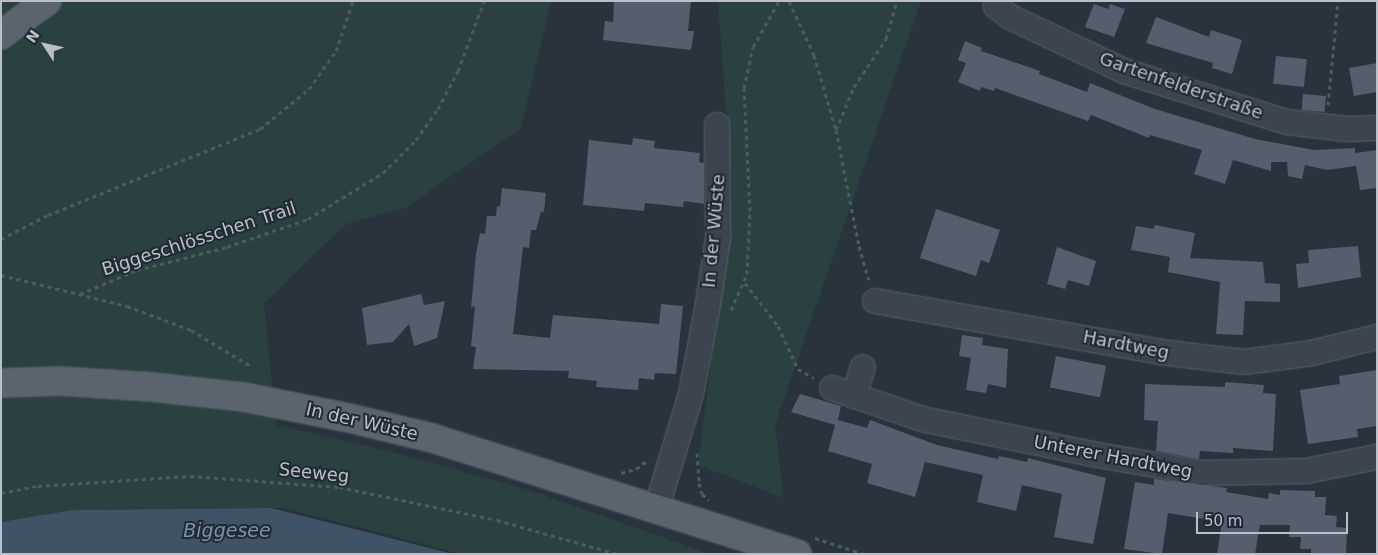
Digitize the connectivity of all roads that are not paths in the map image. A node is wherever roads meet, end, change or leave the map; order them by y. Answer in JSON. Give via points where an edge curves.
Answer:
{"nodes":[{"id":1,"x":46,"y":1,"type":"edge"},
{"id":2,"x":996,"y":4,"type":"edge"},
{"id":3,"x":1,"y":35,"type":"edge"},
{"id":4,"x":717,"y":125,"type":"dead end"},
{"id":5,"x":1377,"y":128,"type":"edge"},
{"id":6,"x":875,"y":301,"type":"road end"},
{"id":7,"x":1377,"y":337,"type":"edge"},
{"id":8,"x":863,"y":367,"type":"dead end"},
{"id":9,"x":1,"y":382,"type":"edge"},
{"id":10,"x":832,"y":388,"type":"road end"},
{"id":11,"x":854,"y":396,"type":"junction"},
{"id":12,"x":1377,"y":457,"type":"edge"},
{"id":13,"x":656,"y":510,"type":"junction"},
{"id":14,"x":797,"y":554,"type":"edge"}],
"edges":[{"from":1,"to":3,"type":"main road"},
{"from":2,"to":5,"type":"street","name":"Gartenfelderstraße","via":[[1010,17],[1124,71],[1288,122]]},
{"from":4,"to":13,"type":"street","name":"In der Wüste","via":[[718,237],[708,304],[691,394]]},
{"from":6,"to":7,"type":"street","name":"Hardtweg","via":[[1160,352],[1244,362],[1276,359]]},
{"from":8,"to":11,"type":"street"},
{"from":9,"to":13,"type":"main road","name":"In der Wüste","via":[[59,381],[244,397],[432,438]]},
{"from":10,"to":11,"type":"street","name":"Unterer Hardtweg"},
{"from":11,"to":12,"type":"street","name":"Unterer Hardtweg","via":[[922,418],[1092,454],[1202,473],[1306,471]]},
{"from":13,"to":14,"type":"main road","name":"In der Wüste"}]}
